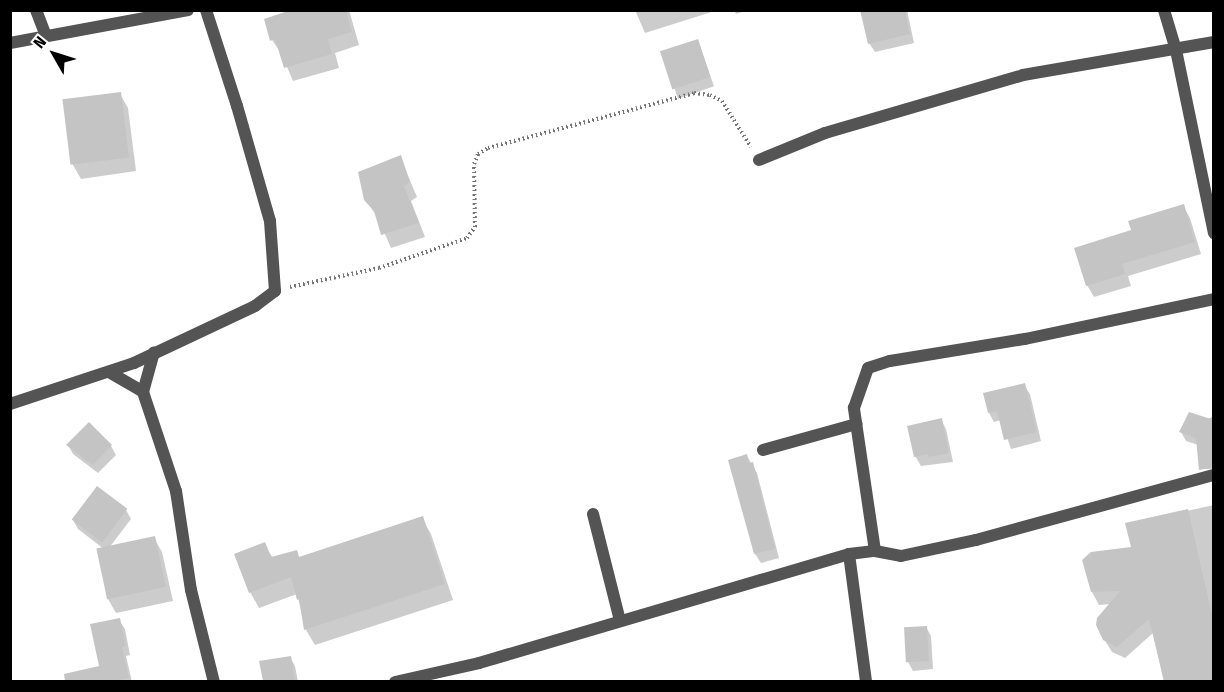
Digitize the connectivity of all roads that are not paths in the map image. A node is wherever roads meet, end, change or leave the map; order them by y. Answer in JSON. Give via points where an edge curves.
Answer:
{"nodes":[{"id":1,"x":36,"y":10,"type":"edge"},
{"id":2,"x":189,"y":10,"type":"edge"},
{"id":3,"x":206,"y":10,"type":"edge"},
{"id":4,"x":1164,"y":10,"type":"edge"},
{"id":5,"x":46,"y":36,"type":"junction"},
{"id":6,"x":1214,"y":42,"type":"edge"},
{"id":7,"x":10,"y":43,"type":"edge"},
{"id":8,"x":1176,"y":50,"type":"junction"},
{"id":9,"x":759,"y":160,"type":"road end"},
{"id":10,"x":1214,"y":233,"type":"edge"},
{"id":11,"x":1214,"y":299,"type":"edge"},
{"id":12,"x":154,"y":352,"type":"junction"},
{"id":13,"x":109,"y":372,"type":"junction"},
{"id":14,"x":143,"y":392,"type":"junction"},
{"id":15,"x":10,"y":404,"type":"edge"},
{"id":16,"x":856,"y":423,"type":"junction"},
{"id":17,"x":763,"y":450,"type":"dead end"},
{"id":18,"x":1214,"y":476,"type":"edge"},
{"id":19,"x":593,"y":514,"type":"dead end"},
{"id":20,"x":875,"y":551,"type":"junction"},
{"id":21,"x":849,"y":554,"type":"junction"},
{"id":22,"x":620,"y":621,"type":"junction"},
{"id":23,"x":214,"y":681,"type":"edge"},
{"id":24,"x":395,"y":681,"type":"edge"},
{"id":25,"x":866,"y":681,"type":"edge"}],
"edges":[{"from":1,"to":5,"type":"street"},
{"from":2,"to":5,"type":"street"},
{"from":3,"to":12,"type":"street","via":[[270,221],[275,291],[255,306]]},
{"from":4,"to":8,"type":"street"},
{"from":5,"to":7,"type":"street"},
{"from":6,"to":8,"type":"street"},
{"from":8,"to":9,"type":"street","via":[[1023,75],[825,133]]},
{"from":8,"to":10,"type":"street"},
{"from":11,"to":16,"type":"street","via":[[868,368],[854,408]]},
{"from":12,"to":13,"type":"street"},
{"from":12,"to":14,"type":"street"},
{"from":13,"to":14,"type":"street"},
{"from":13,"to":15,"type":"street"},
{"from":14,"to":23,"type":"street","via":[[176,491],[191,590]]},
{"from":16,"to":17,"type":"street"},
{"from":16,"to":20,"type":"street"},
{"from":18,"to":20,"type":"street","via":[[976,540],[900,556]]},
{"from":19,"to":22,"type":"street"},
{"from":20,"to":21,"type":"street"},
{"from":21,"to":22,"type":"street"},
{"from":21,"to":25,"type":"street"},
{"from":22,"to":24,"type":"street","via":[[479,663]]}]}
